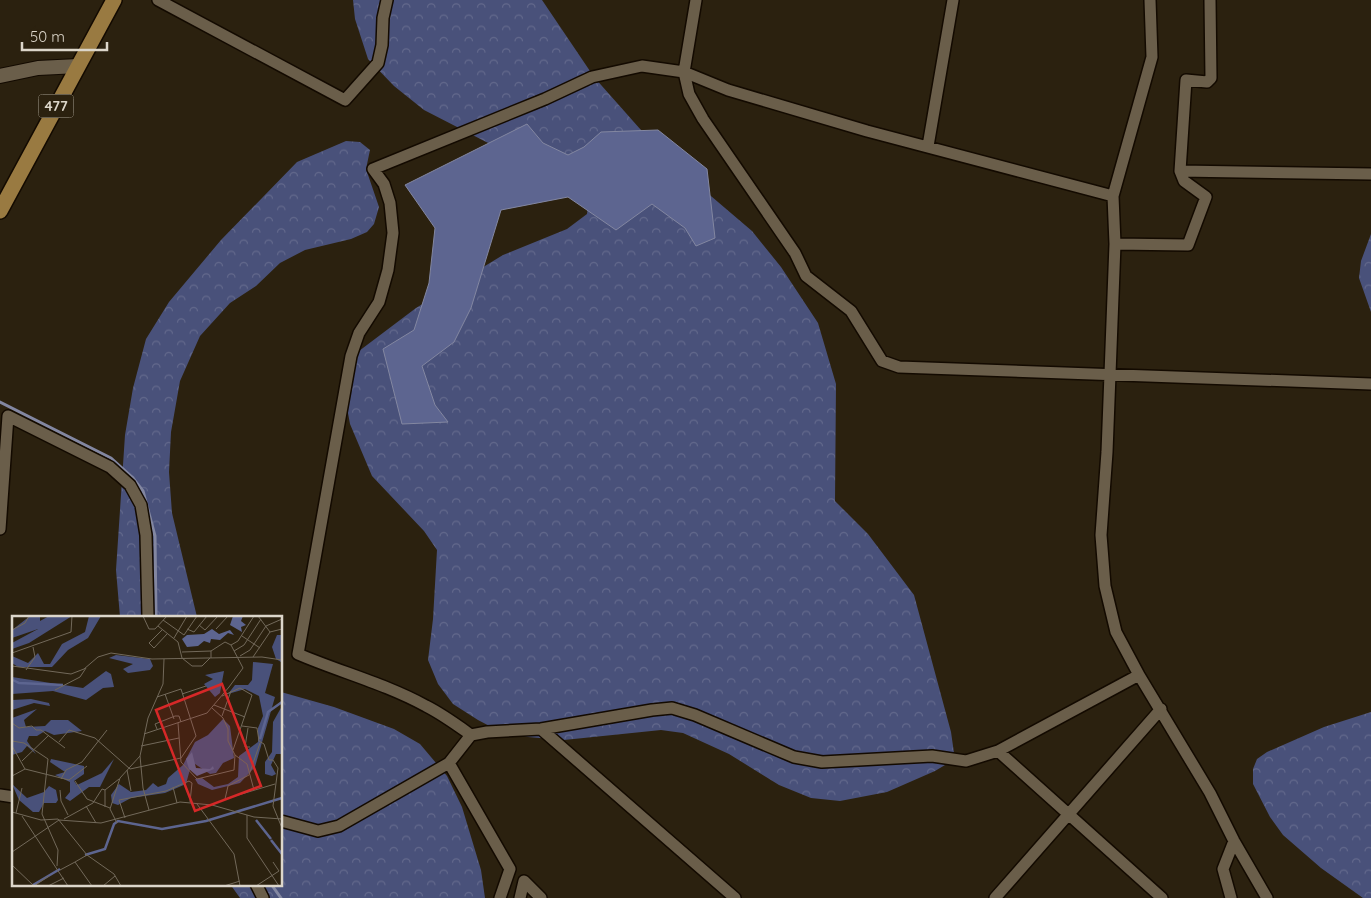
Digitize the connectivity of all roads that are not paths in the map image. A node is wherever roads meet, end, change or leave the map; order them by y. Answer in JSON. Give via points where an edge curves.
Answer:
{"nodes":[{"id":1,"x":114,"y":0,"type":"edge"},
{"id":2,"x":158,"y":0,"type":"edge"},
{"id":3,"x":387,"y":0,"type":"edge"},
{"id":4,"x":696,"y":0,"type":"edge"},
{"id":5,"x":953,"y":0,"type":"edge"},
{"id":6,"x":1150,"y":0,"type":"edge"},
{"id":7,"x":1210,"y":0,"type":"edge"},
{"id":8,"x":78,"y":66,"type":"junction"},
{"id":9,"x":684,"y":72,"type":"junction"},
{"id":10,"x":0,"y":76,"type":"edge"},
{"id":11,"x":928,"y":146,"type":"junction"},
{"id":12,"x":1180,"y":171,"type":"junction"},
{"id":13,"x":1371,"y":174,"type":"edge"},
{"id":14,"x":1113,"y":196,"type":"junction"},
{"id":15,"x":0,"y":211,"type":"edge"},
{"id":16,"x":1115,"y":244,"type":"junction"},
{"id":17,"x":1110,"y":374,"type":"junction"},
{"id":18,"x":1371,"y":384,"type":"edge"},
{"id":19,"x":0,"y":529,"type":"edge"},
{"id":20,"x":148,"y":616,"type":"edge"},
{"id":21,"x":1140,"y":675,"type":"junction"},
{"id":22,"x":1161,"y":709,"type":"junction"},
{"id":23,"x":541,"y":729,"type":"junction"},
{"id":24,"x":471,"y":735,"type":"junction"},
{"id":25,"x":998,"y":751,"type":"junction"},
{"id":26,"x":450,"y":763,"type":"junction"},
{"id":27,"x":1069,"y":815,"type":"junction"},
{"id":28,"x":282,"y":821,"type":"edge"},
{"id":29,"x":1234,"y":841,"type":"junction"},
{"id":30,"x":257,"y":886,"type":"edge"},
{"id":31,"x":263,"y":898,"type":"edge"},
{"id":32,"x":500,"y":898,"type":"edge"},
{"id":33,"x":520,"y":898,"type":"edge"},
{"id":34,"x":541,"y":898,"type":"edge"},
{"id":35,"x":736,"y":898,"type":"edge"},
{"id":36,"x":995,"y":898,"type":"edge"},
{"id":37,"x":1162,"y":898,"type":"edge"},
{"id":38,"x":1232,"y":898,"type":"edge"},
{"id":39,"x":1267,"y":898,"type":"edge"}],
"edges":[{"from":1,"to":8,"type":"highway","number":"477"},
{"from":2,"to":3,"type":"street","via":[[344,100],[378,63]]},
{"from":4,"to":9,"type":"street"},
{"from":5,"to":11,"type":"street"},
{"from":6,"to":14,"type":"street","via":[[1152,57]]},
{"from":7,"to":12,"type":"street","via":[[1211,78],[1207,82],[1186,80]]},
{"from":8,"to":10,"type":"street","via":[[38,68]]},
{"from":8,"to":15,"type":"highway","number":"477"},
{"from":9,"to":11,"type":"street","via":[[728,90]]},
{"from":9,"to":17,"type":"street","via":[[689,94],[703,119],[796,253],[806,276],[850,311],[882,361],[899,367]]},
{"from":9,"to":24,"type":"street","via":[[642,66],[592,77],[373,169],[384,184],[390,203],[393,233],[388,270],[379,302],[359,333],[351,356],[298,654],[427,706]]},
{"from":11,"to":14,"type":"street"},
{"from":12,"to":13,"type":"street"},
{"from":12,"to":16,"type":"street","via":[[1184,181],[1206,197],[1188,245]]},
{"from":14,"to":16,"type":"street"},
{"from":16,"to":17,"type":"street"},
{"from":17,"to":18,"type":"street"},
{"from":17,"to":21,"type":"street","via":[[1101,535],[1105,586],[1116,632]]},
{"from":19,"to":20,"type":"street","via":[[8,416],[110,467],[130,485],[141,505],[146,535]]},
{"from":21,"to":22,"type":"street"},
{"from":21,"to":25,"type":"street"},
{"from":22,"to":27,"type":"street"},
{"from":22,"to":29,"type":"street","via":[[1210,792]]},
{"from":23,"to":24,"type":"street"},
{"from":23,"to":25,"type":"street","via":[[672,708],[794,758],[822,762],[932,756],[966,761]]},
{"from":23,"to":35,"type":"street"},
{"from":24,"to":26,"type":"street"},
{"from":25,"to":27,"type":"street"},
{"from":26,"to":28,"type":"street","via":[[340,826],[318,831]]},
{"from":26,"to":32,"type":"street","via":[[510,869]]},
{"from":27,"to":36,"type":"street"},
{"from":27,"to":37,"type":"street"},
{"from":29,"to":38,"type":"street","via":[[1223,869]]},
{"from":29,"to":39,"type":"street"},
{"from":30,"to":31,"type":"street"},
{"from":33,"to":34,"type":"street","via":[[524,881]]}]}
